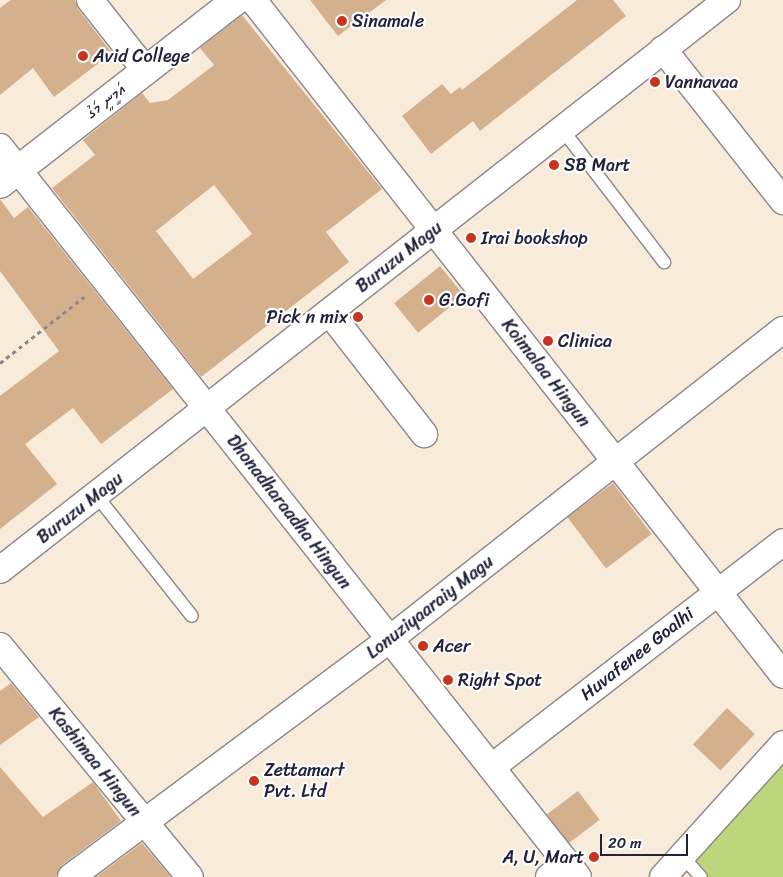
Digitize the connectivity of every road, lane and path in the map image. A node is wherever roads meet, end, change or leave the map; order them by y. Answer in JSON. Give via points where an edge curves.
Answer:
{"nodes":[{"id":1,"x":90,"y":0,"type":"edge"},
{"id":2,"x":236,"y":0,"type":"edge"},
{"id":3,"x":253,"y":0,"type":"edge"},
{"id":4,"x":727,"y":0,"type":"edge"},
{"id":5,"x":663,"y":49,"type":"junction"},
{"id":6,"x":146,"y":71,"type":"junction"},
{"id":7,"x":562,"y":129,"type":"junction"},
{"id":8,"x":0,"y":147,"type":"edge"},
{"id":9,"x":9,"y":177,"type":"edge"},
{"id":10,"x":783,"y":200,"type":"edge"},
{"id":11,"x":434,"y":230,"type":"junction"},
{"id":12,"x":664,"y":262,"type":"dead end"},
{"id":13,"x":106,"y":280,"type":"junction"},
{"id":14,"x":329,"y":312,"type":"junction"},
{"id":15,"x":783,"y":330,"type":"edge"},
{"id":16,"x":0,"y":363,"type":"edge"},
{"id":17,"x":207,"y":408,"type":"junction"},
{"id":18,"x":424,"y":434,"type":"dead end"},
{"id":19,"x":615,"y":462,"type":"junction"},
{"id":20,"x":96,"y":495,"type":"junction"},
{"id":21,"x":783,"y":542,"type":"edge"},
{"id":22,"x":0,"y":570,"type":"edge"},
{"id":23,"x":717,"y":592,"type":"junction"},
{"id":24,"x":192,"y":616,"type":"dead end"},
{"id":25,"x":390,"y":639,"type":"junction"},
{"id":26,"x":0,"y":646,"type":"edge"},
{"id":27,"x":783,"y":675,"type":"edge"},
{"id":28,"x":783,"y":744,"type":"edge"},
{"id":29,"x":492,"y":767,"type":"junction"},
{"id":30,"x":144,"y":822,"type":"junction"},
{"id":31,"x":682,"y":856,"type":"junction"},
{"id":32,"x":565,"y":872,"type":"edge"},
{"id":33,"x":71,"y":877,"type":"edge"},
{"id":34,"x":190,"y":877,"type":"edge"},
{"id":35,"x":663,"y":877,"type":"edge"},
{"id":36,"x":701,"y":877,"type":"edge"}],
"edges":[{"from":1,"to":6,"type":"street"},
{"from":2,"to":6,"type":"street","name":"އަމީނީ މަގު"},
{"from":3,"to":11,"type":"street","name":"Koimalaa Hingun"},
{"from":4,"to":5,"type":"street","name":"Buruzu Magu"},
{"from":5,"to":7,"type":"street","name":"Buruzu Magu"},
{"from":5,"to":10,"type":"street"},
{"from":6,"to":9,"type":"street","name":"އަމީނީ މަގު"},
{"from":7,"to":11,"type":"street","name":"Buruzu Magu"},
{"from":7,"to":12,"type":"lane"},
{"from":8,"to":9,"type":"street","name":"Dhonadharaadha Hingun"},
{"from":9,"to":13,"type":"street","name":"Dhonadharaadha Hingun"},
{"from":11,"to":14,"type":"street","name":"Buruzu Magu"},
{"from":11,"to":19,"type":"street","name":"Koimalaa Hingun"},
{"from":13,"to":16,"type":"path"},
{"from":13,"to":17,"type":"street","name":"Dhonadharaadha Hingun"},
{"from":14,"to":17,"type":"street","name":"Buruzu Magu"},
{"from":14,"to":18,"type":"street"},
{"from":15,"to":19,"type":"street","name":"Lonuziyaaraiy Magu"},
{"from":17,"to":20,"type":"street","name":"Buruzu Magu"},
{"from":17,"to":25,"type":"street","name":"Dhonadharaadha Hingun"},
{"from":19,"to":23,"type":"street","name":"Koimalaa Hingun"},
{"from":19,"to":25,"type":"street","name":"Lonuziyaaraiy Magu"},
{"from":20,"to":22,"type":"street","name":"Buruzu Magu"},
{"from":20,"to":24,"type":"lane"},
{"from":21,"to":23,"type":"street","name":"Huvafenee Goalhi"},
{"from":23,"to":27,"type":"street","name":"Koimalaa Hingun"},
{"from":23,"to":29,"type":"street","name":"Huvafenee Goalhi"},
{"from":25,"to":29,"type":"street","name":"Dhonadharaadha Hingun"},
{"from":25,"to":30,"type":"street","name":"Lonuziyaaraiy Magu"},
{"from":26,"to":30,"type":"street","name":"Kashimaa Hingun"},
{"from":28,"to":31,"type":"street"},
{"from":29,"to":32,"type":"street","name":"Dhonadharaadha Hingun"},
{"from":30,"to":33,"type":"street","name":"Lonuziyaaraiy Magu"},
{"from":30,"to":34,"type":"street","name":"Kashimaa Hingun"},
{"from":31,"to":35,"type":"street"},
{"from":31,"to":36,"type":"lane"}]}
